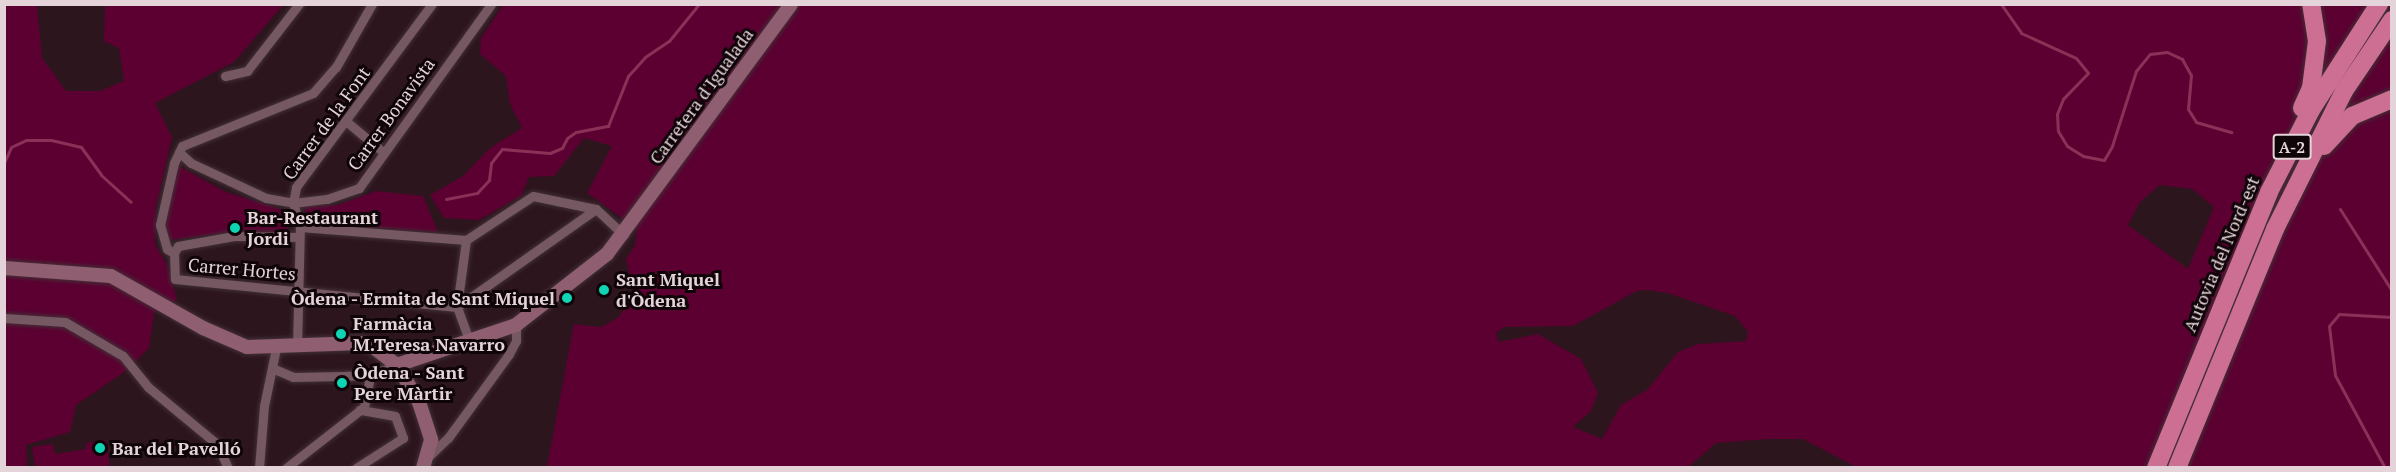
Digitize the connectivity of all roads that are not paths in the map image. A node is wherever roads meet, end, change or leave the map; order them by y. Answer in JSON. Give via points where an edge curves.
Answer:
{"nodes":[{"id":1,"x":299,"y":4,"type":"edge"},
{"id":2,"x":372,"y":4,"type":"edge"},
{"id":3,"x":432,"y":4,"type":"edge"},
{"id":4,"x":491,"y":4,"type":"edge"},
{"id":5,"x":791,"y":4,"type":"edge"},
{"id":6,"x":2311,"y":4,"type":"edge"},
{"id":7,"x":2379,"y":4,"type":"edge"},
{"id":8,"x":2391,"y":20,"type":"edge"},
{"id":9,"x":225,"y":76,"type":"dead end"},
{"id":10,"x":2391,"y":99,"type":"edge"},
{"id":11,"x":347,"y":122,"type":"junction"},
{"id":12,"x":179,"y":152,"type":"junction"},
{"id":13,"x":383,"y":152,"type":"junction"},
{"id":14,"x":2304,"y":171,"type":"junction"},
{"id":15,"x":293,"y":203,"type":"junction"},
{"id":16,"x":596,"y":208,"type":"junction"},
{"id":17,"x":300,"y":232,"type":"junction"},
{"id":18,"x":624,"y":235,"type":"junction"},
{"id":19,"x":466,"y":240,"type":"junction"},
{"id":20,"x":176,"y":250,"type":"junction"},
{"id":21,"x":4,"y":268,"type":"edge"},
{"id":22,"x":299,"y":291,"type":"junction"},
{"id":23,"x":2223,"y":300,"type":"junction"},
{"id":24,"x":457,"y":308,"type":"junction"},
{"id":25,"x":4,"y":318,"type":"edge"},
{"id":26,"x":516,"y":325,"type":"junction"},
{"id":27,"x":470,"y":342,"type":"junction"},
{"id":28,"x":297,"y":347,"type":"junction"},
{"id":29,"x":276,"y":348,"type":"junction"},
{"id":30,"x":397,"y":365,"type":"junction"},
{"id":31,"x":272,"y":369,"type":"junction"},
{"id":32,"x":370,"y":375,"type":"junction"},
{"id":33,"x":360,"y":410,"type":"junction"},
{"id":34,"x":424,"y":464,"type":"edge"},
{"id":35,"x":228,"y":468,"type":"edge"},
{"id":36,"x":259,"y":468,"type":"edge"},
{"id":37,"x":286,"y":468,"type":"edge"},
{"id":38,"x":356,"y":468,"type":"edge"},
{"id":39,"x":2156,"y":468,"type":"edge"},
{"id":40,"x":2177,"y":468,"type":"edge"}],
"edges":[{"from":1,"to":9,"type":"street","via":[[247,71]]},
{"from":2,"to":12,"type":"street","via":[[336,67],[313,93],[182,146]]},
{"from":3,"to":11,"type":"street","name":"Carrer de la Font"},
{"from":4,"to":13,"type":"street","name":"Carrer Bonavista"},
{"from":5,"to":18,"type":"street","name":"Carretera d'Igualada"},
{"from":6,"to":23,"type":"highway","via":[[2318,40],[2311,88],[2244,228]]},
{"from":7,"to":23,"type":"highway","name":"Autovia del Nord-est","number":"A-2","via":[[2311,110],[2269,192]]},
{"from":8,"to":14,"type":"highway","number":"A-2","via":[[2344,92]]},
{"from":10,"to":14,"type":"highway","via":[[2352,116]]},
{"from":11,"to":13,"type":"street"},
{"from":11,"to":15,"type":"street","name":"Carrer de la Font","via":[[296,187]]},
{"from":12,"to":15,"type":"street","via":[[191,163],[239,188]]},
{"from":12,"to":20,"type":"street","via":[[159,225],[167,249]]},
{"from":13,"to":15,"type":"street","name":"Carrer Bonavista","via":[[359,188],[327,199]]},
{"from":14,"to":40,"type":"highway","number":"A-2","via":[[2258,270]]},
{"from":15,"to":17,"type":"street","name":"Carrer de la Font"},
{"from":16,"to":18,"type":"street"},
{"from":16,"to":19,"type":"street","via":[[533,196]]},
{"from":16,"to":24,"type":"street"},
{"from":17,"to":19,"type":"street"},
{"from":17,"to":20,"type":"street","via":[[234,236]]},
{"from":17,"to":22,"type":"street","name":"Carrer de la Font"},
{"from":18,"to":26,"type":"street","name":"Carretera d'Igualada","via":[[608,254]]},
{"from":19,"to":24,"type":"street"},
{"from":20,"to":22,"type":"street","name":"Carrer Hortes","via":[[175,279]]},
{"from":21,"to":29,"type":"street","via":[[111,276],[226,339],[246,347]]},
{"from":22,"to":24,"type":"street","name":"Carrer Hortes"},
{"from":22,"to":28,"type":"street","name":"Carrer de la Font"},
{"from":23,"to":39,"type":"highway","name":"Autovia del Nord-est","number":"A-2"},
{"from":24,"to":27,"type":"street"},
{"from":25,"to":35,"type":"street","via":[[65,322],[114,351],[155,393],[218,445]]},
{"from":26,"to":27,"type":"street","name":"Carretera d'Igualada"},
{"from":26,"to":34,"type":"street","via":[[516,341],[509,354],[448,438]]},
{"from":27,"to":30,"type":"street","name":"Carretera d'Igualada"},
{"from":28,"to":29,"type":"street"},
{"from":28,"to":30,"type":"street","via":[[362,343]]},
{"from":29,"to":31,"type":"street"},
{"from":30,"to":32,"type":"street"},
{"from":30,"to":34,"type":"street","via":[[427,421],[431,440]]},
{"from":31,"to":32,"type":"street","via":[[293,377]]},
{"from":31,"to":36,"type":"street"},
{"from":32,"to":33,"type":"street"},
{"from":33,"to":37,"type":"street"},
{"from":33,"to":38,"type":"street","via":[[395,416],[403,438]]}]}
